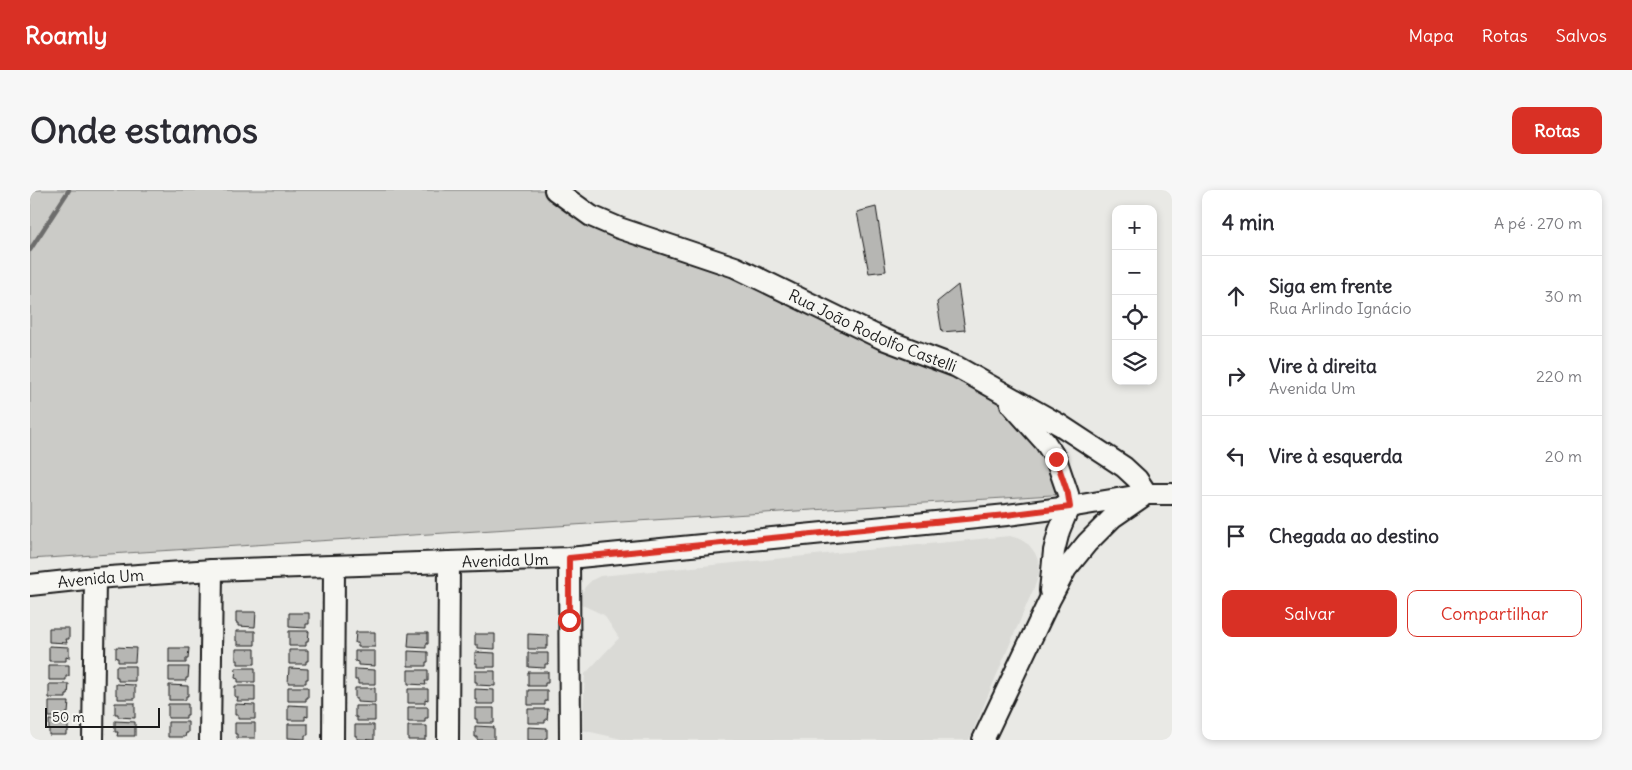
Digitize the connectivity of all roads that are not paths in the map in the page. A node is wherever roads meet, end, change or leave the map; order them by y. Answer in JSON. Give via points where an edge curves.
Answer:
{"nodes":[{"id":1,"x":555,"y":190,"type":"edge"},
{"id":2,"x":996,"y":388,"type":"junction"},
{"id":3,"x":1147,"y":494,"type":"junction"},
{"id":4,"x":1172,"y":494,"type":"edge"},
{"id":5,"x":1070,"y":507,"type":"junction"},
{"id":6,"x":569,"y":558,"type":"junction"},
{"id":7,"x":449,"y":562,"type":"junction"},
{"id":8,"x":334,"y":567,"type":"junction"},
{"id":9,"x":212,"y":570,"type":"junction"},
{"id":10,"x":95,"y":578,"type":"junction"},
{"id":11,"x":30,"y":586,"type":"edge"},
{"id":12,"x":1050,"y":598,"type":"junction"},
{"id":13,"x":93,"y":740,"type":"edge"},
{"id":14,"x":210,"y":740,"type":"edge"},
{"id":15,"x":333,"y":740,"type":"edge"},
{"id":16,"x":448,"y":740,"type":"edge"},
{"id":17,"x":570,"y":740,"type":"edge"},
{"id":18,"x":983,"y":740,"type":"edge"}],
"edges":[{"from":1,"to":2,"type":"street","name":"Rua João Rodolfo Castelli","via":[[591,216],[736,267],[883,340],[957,367]]},
{"from":2,"to":3,"type":"street","name":"Rua João Rodolfo Castelli","via":[[1124,467]]},
{"from":2,"to":5,"type":"street","via":[[1034,429],[1056,459]]},
{"from":3,"to":4,"type":"street"},
{"from":3,"to":5,"type":"street","name":"Avenida Um"},
{"from":3,"to":12,"type":"street","via":[[1113,517],[1087,543],[1066,569]]},
{"from":5,"to":6,"type":"street","name":"Avenida Um"},
{"from":5,"to":12,"type":"street","via":[[1054,550]]},
{"from":6,"to":7,"type":"street","name":"Avenida Um"},
{"from":6,"to":17,"type":"street"},
{"from":7,"to":8,"type":"street","name":"Avenida Um"},
{"from":7,"to":16,"type":"street"},
{"from":8,"to":9,"type":"street","name":"Avenida Um"},
{"from":8,"to":15,"type":"street"},
{"from":9,"to":10,"type":"street","name":"Avenida Um"},
{"from":9,"to":14,"type":"street"},
{"from":10,"to":11,"type":"street","name":"Avenida Um"},
{"from":10,"to":13,"type":"street"},
{"from":12,"to":18,"type":"street"}]}
